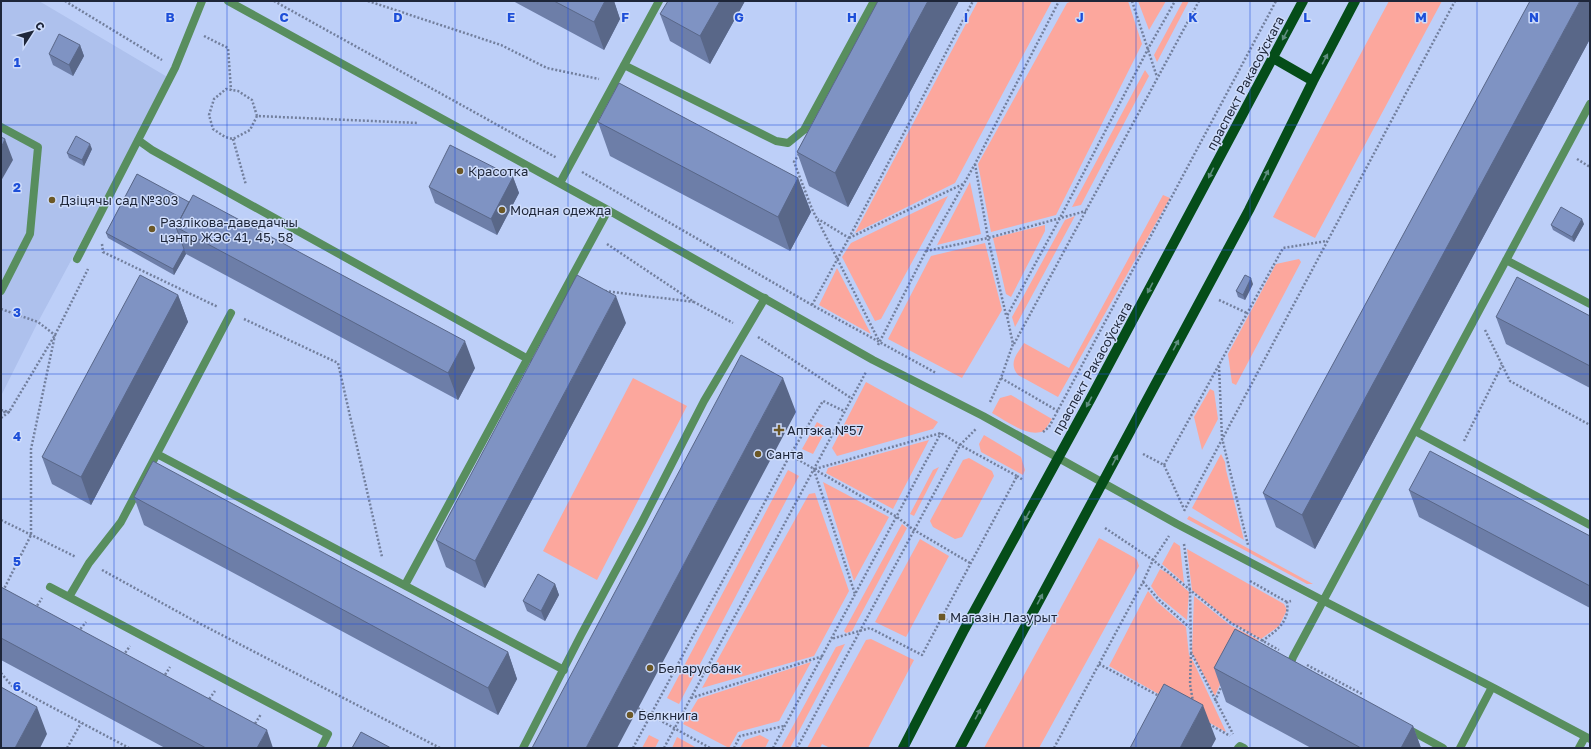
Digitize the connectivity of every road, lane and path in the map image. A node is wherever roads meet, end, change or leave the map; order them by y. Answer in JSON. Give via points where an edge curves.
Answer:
{"nodes":[{"id":1,"x":64,"y":1,"type":"edge"},
{"id":2,"x":202,"y":1,"type":"edge"},
{"id":3,"x":228,"y":1,"type":"edge"},
{"id":4,"x":274,"y":1,"type":"edge"},
{"id":5,"x":368,"y":1,"type":"edge"},
{"id":6,"x":660,"y":1,"type":"edge"},
{"id":7,"x":874,"y":1,"type":"edge"},
{"id":8,"x":972,"y":1,"type":"edge"},
{"id":9,"x":1059,"y":1,"type":"edge"},
{"id":10,"x":1132,"y":1,"type":"edge"},
{"id":11,"x":1175,"y":1,"type":"edge"},
{"id":12,"x":1199,"y":1,"type":"edge"},
{"id":13,"x":1276,"y":1,"type":"edge"},
{"id":14,"x":1303,"y":1,"type":"edge"},
{"id":15,"x":1355,"y":1,"type":"edge"},
{"id":16,"x":1455,"y":1,"type":"edge"},
{"id":17,"x":192,"y":27,"type":"junction"},
{"id":18,"x":1148,"y":49,"type":"junction"},
{"id":19,"x":1273,"y":58,"type":"junction"},
{"id":20,"x":624,"y":65,"type":"junction"},
{"id":21,"x":175,"y":68,"type":"junction"},
{"id":22,"x":1157,"y":78,"type":"junction"},
{"id":23,"x":1313,"y":81,"type":"junction"},
{"id":24,"x":615,"y":83,"type":"junction"},
{"id":25,"x":231,"y":90,"type":"junction"},
{"id":26,"x":1590,"y":104,"type":"edge"},
{"id":27,"x":257,"y":116,"type":"junction"},
{"id":28,"x":423,"y":124,"type":"dead end"},
{"id":29,"x":1,"y":127,"type":"edge"},
{"id":30,"x":233,"y":139,"type":"junction"},
{"id":31,"x":138,"y":140,"type":"junction"},
{"id":32,"x":800,"y":151,"type":"edge"},
{"id":33,"x":975,"y":164,"type":"junction"},
{"id":34,"x":570,"y":165,"type":"junction"},
{"id":35,"x":797,"y":181,"type":"edge"},
{"id":36,"x":560,"y":183,"type":"junction"},
{"id":37,"x":964,"y":183,"type":"junction"},
{"id":38,"x":803,"y":184,"type":"junction"},
{"id":39,"x":252,"y":206,"type":"junction"},
{"id":40,"x":608,"y":210,"type":"junction"},
{"id":41,"x":1087,"y":210,"type":"junction"},
{"id":42,"x":1060,"y":218,"type":"junction"},
{"id":43,"x":818,"y":219,"type":"junction"},
{"id":44,"x":594,"y":236,"type":"junction"},
{"id":45,"x":849,"y":238,"type":"junction"},
{"id":46,"x":988,"y":238,"type":"junction"},
{"id":47,"x":1327,"y":241,"type":"junction"},
{"id":48,"x":99,"y":248,"type":"dead end"},
{"id":49,"x":926,"y":251,"type":"junction"},
{"id":50,"x":838,"y":258,"type":"junction"},
{"id":51,"x":77,"y":259,"type":"dead end"},
{"id":52,"x":1506,"y":260,"type":"junction"},
{"id":53,"x":89,"y":269,"type":"dead end"},
{"id":54,"x":1,"y":291,"type":"edge"},
{"id":55,"x":605,"y":291,"type":"edge"},
{"id":56,"x":1204,"y":292,"type":"junction"},
{"id":57,"x":765,"y":298,"type":"junction"},
{"id":58,"x":694,"y":302,"type":"junction"},
{"id":59,"x":1590,"y":304,"type":"edge"},
{"id":60,"x":812,"y":306,"type":"junction"},
{"id":61,"x":1,"y":309,"type":"edge"},
{"id":62,"x":231,"y":313,"type":"junction"},
{"id":63,"x":1247,"y":313,"type":"junction"},
{"id":64,"x":1477,"y":314,"type":"junction"},
{"id":65,"x":1006,"y":316,"type":"junction"},
{"id":66,"x":804,"y":320,"type":"junction"},
{"id":67,"x":746,"y":330,"type":"junction"},
{"id":68,"x":55,"y":336,"type":"junction"},
{"id":69,"x":879,"y":341,"type":"junction"},
{"id":70,"x":1014,"y":344,"type":"junction"},
{"id":71,"x":528,"y":359,"type":"junction"},
{"id":72,"x":873,"y":360,"type":"junction"},
{"id":73,"x":1502,"y":364,"type":"junction"},
{"id":74,"x":1219,"y":365,"type":"junction"},
{"id":75,"x":941,"y":376,"type":"dead end"},
{"id":76,"x":1001,"y":378,"type":"junction"},
{"id":77,"x":851,"y":398,"type":"junction"},
{"id":78,"x":982,"y":400,"type":"dead end"},
{"id":79,"x":989,"y":403,"type":"junction"},
{"id":80,"x":988,"y":407,"type":"dead end"},
{"id":81,"x":1,"y":411,"type":"edge"},
{"id":82,"x":844,"y":411,"type":"junction"},
{"id":83,"x":1058,"y":411,"type":"junction"},
{"id":84,"x":9,"y":412,"type":"junction"},
{"id":85,"x":1,"y":418,"type":"edge"},
{"id":86,"x":1590,"y":425,"type":"edge"},
{"id":87,"x":976,"y":429,"type":"dead end"},
{"id":88,"x":1415,"y":431,"type":"junction"},
{"id":89,"x":941,"y":433,"type":"junction"},
{"id":90,"x":1040,"y":433,"type":"dead end"},
{"id":91,"x":1222,"y":438,"type":"junction"},
{"id":92,"x":960,"y":445,"type":"junction"},
{"id":93,"x":157,"y":454,"type":"junction"},
{"id":94,"x":1143,"y":454,"type":"dead end"},
{"id":95,"x":1458,"y":454,"type":"junction"},
{"id":96,"x":790,"y":455,"type":"junction"},
{"id":97,"x":1058,"y":457,"type":"junction"},
{"id":98,"x":1164,"y":465,"type":"junction"},
{"id":99,"x":814,"y":469,"type":"junction"},
{"id":100,"x":1017,"y":476,"type":"junction"},
{"id":101,"x":1023,"y":480,"type":"dead end"},
{"id":102,"x":1103,"y":482,"type":"junction"},
{"id":103,"x":897,"y":517,"type":"junction"},
{"id":104,"x":1,"y":520,"type":"edge"},
{"id":105,"x":1590,"y":525,"type":"edge"},
{"id":106,"x":1105,"y":528,"type":"dead end"},
{"id":107,"x":914,"y":530,"type":"junction"},
{"id":108,"x":1172,"y":531,"type":"dead end"},
{"id":109,"x":31,"y":535,"type":"junction"},
{"id":110,"x":1169,"y":535,"type":"junction"},
{"id":111,"x":1174,"y":538,"type":"dead end"},
{"id":112,"x":1179,"y":541,"type":"dead end"},
{"id":113,"x":1248,"y":545,"type":"dead end"},
{"id":114,"x":1152,"y":560,"type":"junction"},
{"id":115,"x":89,"y":563,"type":"junction"},
{"id":116,"x":970,"y":563,"type":"junction"},
{"id":117,"x":386,"y":575,"type":"junction"},
{"id":118,"x":1143,"y":582,"type":"junction"},
{"id":119,"x":405,"y":585,"type":"junction"},
{"id":120,"x":50,"y":587,"type":"joint"},
{"id":121,"x":1190,"y":591,"type":"junction"},
{"id":122,"x":855,"y":594,"type":"junction"},
{"id":123,"x":1,"y":595,"type":"edge"},
{"id":124,"x":69,"y":598,"type":"junction"},
{"id":125,"x":1324,"y":602,"type":"junction"},
{"id":126,"x":1319,"y":610,"type":"junction"},
{"id":127,"x":34,"y":611,"type":"edge"},
{"id":128,"x":93,"y":611,"type":"junction"},
{"id":129,"x":1190,"y":627,"type":"junction"},
{"id":130,"x":860,"y":632,"type":"junction"},
{"id":131,"x":77,"y":634,"type":"edge"},
{"id":132,"x":138,"y":634,"type":"junction"},
{"id":133,"x":831,"y":639,"type":"junction"},
{"id":134,"x":1262,"y":641,"type":"junction"},
{"id":135,"x":1257,"y":645,"type":"edge"},
{"id":136,"x":1191,"y":652,"type":"junction"},
{"id":137,"x":178,"y":656,"type":"junction"},
{"id":138,"x":823,"y":656,"type":"junction"},
{"id":139,"x":1294,"y":657,"type":"junction"},
{"id":140,"x":122,"y":658,"type":"edge"},
{"id":141,"x":1100,"y":664,"type":"junction"},
{"id":142,"x":564,"y":670,"type":"junction"},
{"id":143,"x":1,"y":673,"type":"edge"},
{"id":144,"x":1304,"y":673,"type":"edge"},
{"id":145,"x":223,"y":679,"type":"junction"},
{"id":146,"x":1224,"y":679,"type":"edge"},
{"id":147,"x":162,"y":680,"type":"edge"},
{"id":148,"x":1492,"y":687,"type":"junction"},
{"id":149,"x":1362,"y":694,"type":"dead end"},
{"id":150,"x":691,"y":698,"type":"junction"},
{"id":151,"x":1167,"y":700,"type":"edge"},
{"id":152,"x":1215,"y":701,"type":"junction"},
{"id":153,"x":206,"y":703,"type":"edge"},
{"id":154,"x":268,"y":703,"type":"junction"},
{"id":155,"x":1194,"y":707,"type":"edge"},
{"id":156,"x":638,"y":708,"type":"dead end"},
{"id":157,"x":650,"y":714,"type":"junction"},
{"id":158,"x":1206,"y":722,"type":"dead end"},
{"id":159,"x":81,"y":723,"type":"junction"},
{"id":160,"x":1401,"y":725,"type":"edge"},
{"id":161,"x":784,"y":726,"type":"junction"},
{"id":162,"x":252,"y":728,"type":"edge"},
{"id":163,"x":674,"y":728,"type":"junction"},
{"id":164,"x":1588,"y":738,"type":"edge"},
{"id":165,"x":69,"y":747,"type":"edge"},
{"id":166,"x":129,"y":748,"type":"edge"},
{"id":167,"x":321,"y":748,"type":"edge"},
{"id":168,"x":440,"y":748,"type":"edge"},
{"id":169,"x":523,"y":748,"type":"edge"},
{"id":170,"x":633,"y":748,"type":"edge"},
{"id":171,"x":664,"y":748,"type":"edge"},
{"id":172,"x":710,"y":748,"type":"edge"},
{"id":173,"x":734,"y":748,"type":"edge"},
{"id":174,"x":773,"y":748,"type":"edge"},
{"id":175,"x":797,"y":748,"type":"edge"},
{"id":176,"x":903,"y":748,"type":"edge"},
{"id":177,"x":960,"y":748,"type":"edge"},
{"id":178,"x":1054,"y":748,"type":"edge"},
{"id":179,"x":1238,"y":748,"type":"edge"},
{"id":180,"x":1244,"y":748,"type":"edge"},
{"id":181,"x":1443,"y":748,"type":"edge"},
{"id":182,"x":1460,"y":748,"type":"edge"},
{"id":183,"x":1580,"y":748,"type":"edge"}],
"edges":[{"from":1,"to":21,"type":"path"},
{"from":2,"to":17,"type":"lane"},
{"from":3,"to":36,"type":"lane"},
{"from":4,"to":34,"type":"path"},
{"from":5,"to":24,"type":"path","via":[[501,45],[547,68]]},
{"from":6,"to":20,"type":"lane"},
{"from":7,"to":20,"type":"lane","via":[[804,130],[788,143],[776,141]]},
{"from":8,"to":45,"type":"path"},
{"from":9,"to":33,"type":"path"},
{"from":10,"to":18,"type":"path"},
{"from":11,"to":18,"type":"path"},
{"from":12,"to":22,"type":"path"},
{"from":13,"to":83,"type":"path"},
{"from":14,"to":19,"type":"main road","name":"праспект Ракасоўскага","one_way":true},
{"from":23,"to":15,"type":"main road","one_way":true},
{"from":16,"to":47,"type":"path"},
{"from":17,"to":21,"type":"lane"},
{"from":17,"to":25,"type":"path","via":[[228,48]]},
{"from":18,"to":22,"type":"path"},
{"from":18,"to":42,"type":"path"},
{"from":19,"to":23,"type":"main road"},
{"from":19,"to":97,"type":"main road","name":"праспект Ракасоўскага","one_way":true},
{"from":20,"to":24,"type":"lane"},
{"from":21,"to":31,"type":"lane"},
{"from":22,"to":41,"type":"path"},
{"from":56,"to":23,"type":"main road","one_way":true,"via":[[1249,210]]},
{"from":24,"to":34,"type":"lane"},
{"from":25,"to":27,"type":"path","via":[[238,91],[252,100]]},
{"from":25,"to":30,"type":"path","via":[[226,89],[214,99],[209,115],[213,129]]},
{"from":26,"to":52,"type":"lane"},
{"from":27,"to":28,"type":"path"},
{"from":27,"to":30,"type":"path","via":[[250,130]]},
{"from":29,"to":54,"type":"lane","via":[[38,147],[30,234]]},
{"from":30,"to":39,"type":"path"},
{"from":31,"to":39,"type":"lane"},
{"from":31,"to":51,"type":"lane"},
{"from":32,"to":38,"type":"path","via":[[794,162]]},
{"from":33,"to":37,"type":"path"},
{"from":33,"to":46,"type":"path"},
{"from":34,"to":36,"type":"lane"},
{"from":34,"to":60,"type":"path"},
{"from":35,"to":38,"type":"path"},
{"from":36,"to":40,"type":"lane"},
{"from":37,"to":45,"type":"path"},
{"from":37,"to":49,"type":"path"},
{"from":38,"to":43,"type":"path"},
{"from":39,"to":71,"type":"lane"},
{"from":40,"to":44,"type":"lane"},
{"from":40,"to":57,"type":"lane"},
{"from":41,"to":42,"type":"path"},
{"from":41,"to":70,"type":"path"},
{"from":42,"to":46,"type":"path"},
{"from":42,"to":65,"type":"path"},
{"from":43,"to":45,"type":"path"},
{"from":43,"to":50,"type":"path"},
{"from":44,"to":58,"type":"path"},
{"from":44,"to":71,"type":"lane"},
{"from":45,"to":50,"type":"path"},
{"from":46,"to":49,"type":"path"},
{"from":46,"to":65,"type":"path"},
{"from":47,"to":63,"type":"path","via":[[1282,248]]},
{"from":47,"to":91,"type":"path"},
{"from":48,"to":62,"type":"path","via":[[102,242],[102,252]]},
{"from":49,"to":69,"type":"path"},
{"from":50,"to":60,"type":"path"},
{"from":50,"to":69,"type":"path"},
{"from":52,"to":59,"type":"lane"},
{"from":52,"to":64,"type":"lane"},
{"from":53,"to":68,"type":"path"},
{"from":55,"to":58,"type":"path"},
{"from":56,"to":63,"type":"path"},
{"from":102,"to":56,"type":"main road","one_way":true},
{"from":57,"to":66,"type":"lane"},
{"from":57,"to":67,"type":"lane"},
{"from":58,"to":67,"type":"path"},
{"from":60,"to":66,"type":"path"},
{"from":60,"to":69,"type":"path"},
{"from":61,"to":68,"type":"path","via":[[38,322]]},
{"from":62,"to":93,"type":"lane"},
{"from":62,"to":117,"type":"path","via":[[338,363]]},
{"from":63,"to":74,"type":"path"},
{"from":64,"to":73,"type":"path"},
{"from":64,"to":88,"type":"lane"},
{"from":65,"to":70,"type":"path"},
{"from":66,"to":72,"type":"lane"},
{"from":67,"to":77,"type":"path"},
{"from":67,"to":142,"type":"lane","via":[[704,401]]},
{"from":68,"to":84,"type":"path"},
{"from":68,"to":109,"type":"path","via":[[31,449]]},
{"from":69,"to":72,"type":"path"},
{"from":69,"to":75,"type":"path"},
{"from":70,"to":76,"type":"path"},
{"from":71,"to":119,"type":"lane"},
{"from":72,"to":77,"type":"path"},
{"from":72,"to":97,"type":"lane"},
{"from":73,"to":86,"type":"path","via":[[1510,381]]},
{"from":73,"to":95,"type":"path"},
{"from":74,"to":91,"type":"path"},
{"from":74,"to":98,"type":"path"},
{"from":76,"to":79,"type":"path"},
{"from":76,"to":83,"type":"path"},
{"from":77,"to":82,"type":"path"},
{"from":78,"to":79,"type":"path"},
{"from":79,"to":80,"type":"path"},
{"from":81,"to":84,"type":"path"},
{"from":82,"to":96,"type":"path","via":[[823,401]]},
{"from":82,"to":99,"type":"path"},
{"from":83,"to":90,"type":"path","via":[[1049,427]]},
{"from":84,"to":85,"type":"path"},
{"from":87,"to":92,"type":"path"},
{"from":88,"to":95,"type":"lane"},
{"from":88,"to":125,"type":"lane"},
{"from":89,"to":92,"type":"path"},
{"from":89,"to":99,"type":"path"},
{"from":89,"to":103,"type":"path"},
{"from":91,"to":98,"type":"path","via":[[1184,510]]},
{"from":91,"to":113,"type":"path"},
{"from":92,"to":100,"type":"path"},
{"from":92,"to":107,"type":"path"},
{"from":93,"to":115,"type":"lane","via":[[120,522]]},
{"from":93,"to":117,"type":"lane"},
{"from":94,"to":98,"type":"path"},
{"from":95,"to":105,"type":"lane"},
{"from":96,"to":99,"type":"path"},
{"from":96,"to":157,"type":"path"},
{"from":97,"to":102,"type":"lane"},
{"from":97,"to":176,"type":"main road","name":"праспект Ракасоўскага","one_way":true},
{"from":99,"to":103,"type":"path"},
{"from":99,"to":122,"type":"path"},
{"from":99,"to":150,"type":"path"},
{"from":100,"to":101,"type":"path"},
{"from":100,"to":116,"type":"path"},
{"from":102,"to":125,"type":"lane"},
{"from":177,"to":102,"type":"main road","one_way":true},
{"from":103,"to":107,"type":"path"},
{"from":103,"to":122,"type":"path"},
{"from":104,"to":109,"type":"path"},
{"from":106,"to":114,"type":"path"},
{"from":107,"to":116,"type":"path"},
{"from":107,"to":130,"type":"path"},
{"from":108,"to":110,"type":"path"},
{"from":109,"to":115,"type":"path"},
{"from":109,"to":123,"type":"path"},
{"from":110,"to":111,"type":"path"},
{"from":110,"to":114,"type":"path"},
{"from":112,"to":121,"type":"path","via":[[1184,543]]},
{"from":114,"to":118,"type":"path"},
{"from":114,"to":121,"type":"path"},
{"from":115,"to":124,"type":"lane"},
{"from":115,"to":168,"type":"path","via":[[191,620]]},
{"from":116,"to":130,"type":"path","via":[[922,655],[870,628]]},
{"from":117,"to":119,"type":"lane"},
{"from":118,"to":129,"type":"path","via":[[1158,600]]},
{"from":118,"to":141,"type":"path"},
{"from":119,"to":142,"type":"lane"},
{"from":120,"to":124,"type":"lane"},
{"from":120,"to":127,"type":"path"},
{"from":121,"to":129,"type":"path"},
{"from":121,"to":134,"type":"path","via":[[1231,623]]},
{"from":122,"to":133,"type":"path"},
{"from":124,"to":128,"type":"lane"},
{"from":125,"to":126,"type":"lane"},
{"from":125,"to":148,"type":"lane"},
{"from":126,"to":134,"type":"path","via":[[1297,600],[1287,602],[1288,610],[1280,628]]},
{"from":126,"to":139,"type":"lane"},
{"from":128,"to":131,"type":"path"},
{"from":128,"to":132,"type":"lane"},
{"from":129,"to":136,"type":"path"},
{"from":130,"to":133,"type":"path"},
{"from":130,"to":175,"type":"path"},
{"from":132,"to":137,"type":"lane"},
{"from":132,"to":140,"type":"path"},
{"from":133,"to":138,"type":"path"},
{"from":134,"to":135,"type":"path"},
{"from":134,"to":139,"type":"path"},
{"from":136,"to":152,"type":"path"},
{"from":136,"to":155,"type":"path","via":[[1190,684]]},
{"from":137,"to":145,"type":"lane"},
{"from":137,"to":147,"type":"path"},
{"from":138,"to":150,"type":"path"},
{"from":138,"to":161,"type":"path"},
{"from":139,"to":144,"type":"lane","via":[[1290,665]]},
{"from":139,"to":149,"type":"path"},
{"from":141,"to":151,"type":"path"},
{"from":141,"to":178,"type":"path"},
{"from":142,"to":169,"type":"lane"},
{"from":143,"to":159,"type":"path","via":[[12,686]]},
{"from":145,"to":153,"type":"path"},
{"from":145,"to":154,"type":"lane"},
{"from":146,"to":152,"type":"path"},
{"from":148,"to":164,"type":"lane"},
{"from":148,"to":182,"type":"lane"},
{"from":150,"to":163,"type":"path"},
{"from":152,"to":158,"type":"path","via":[[1236,740]]},
{"from":154,"to":162,"type":"path"},
{"from":154,"to":167,"type":"lane","via":[[328,734]]},
{"from":156,"to":157,"type":"path"},
{"from":157,"to":163,"type":"path"},
{"from":157,"to":170,"type":"path"},
{"from":159,"to":165,"type":"path"},
{"from":159,"to":166,"type":"path"},
{"from":160,"to":181,"type":"lane"},
{"from":161,"to":173,"type":"path","via":[[740,736]]},
{"from":161,"to":174,"type":"path"},
{"from":163,"to":171,"type":"path"},
{"from":163,"to":172,"type":"path"},
{"from":164,"to":183,"type":"lane"},
{"from":179,"to":180,"type":"lane"}]}
